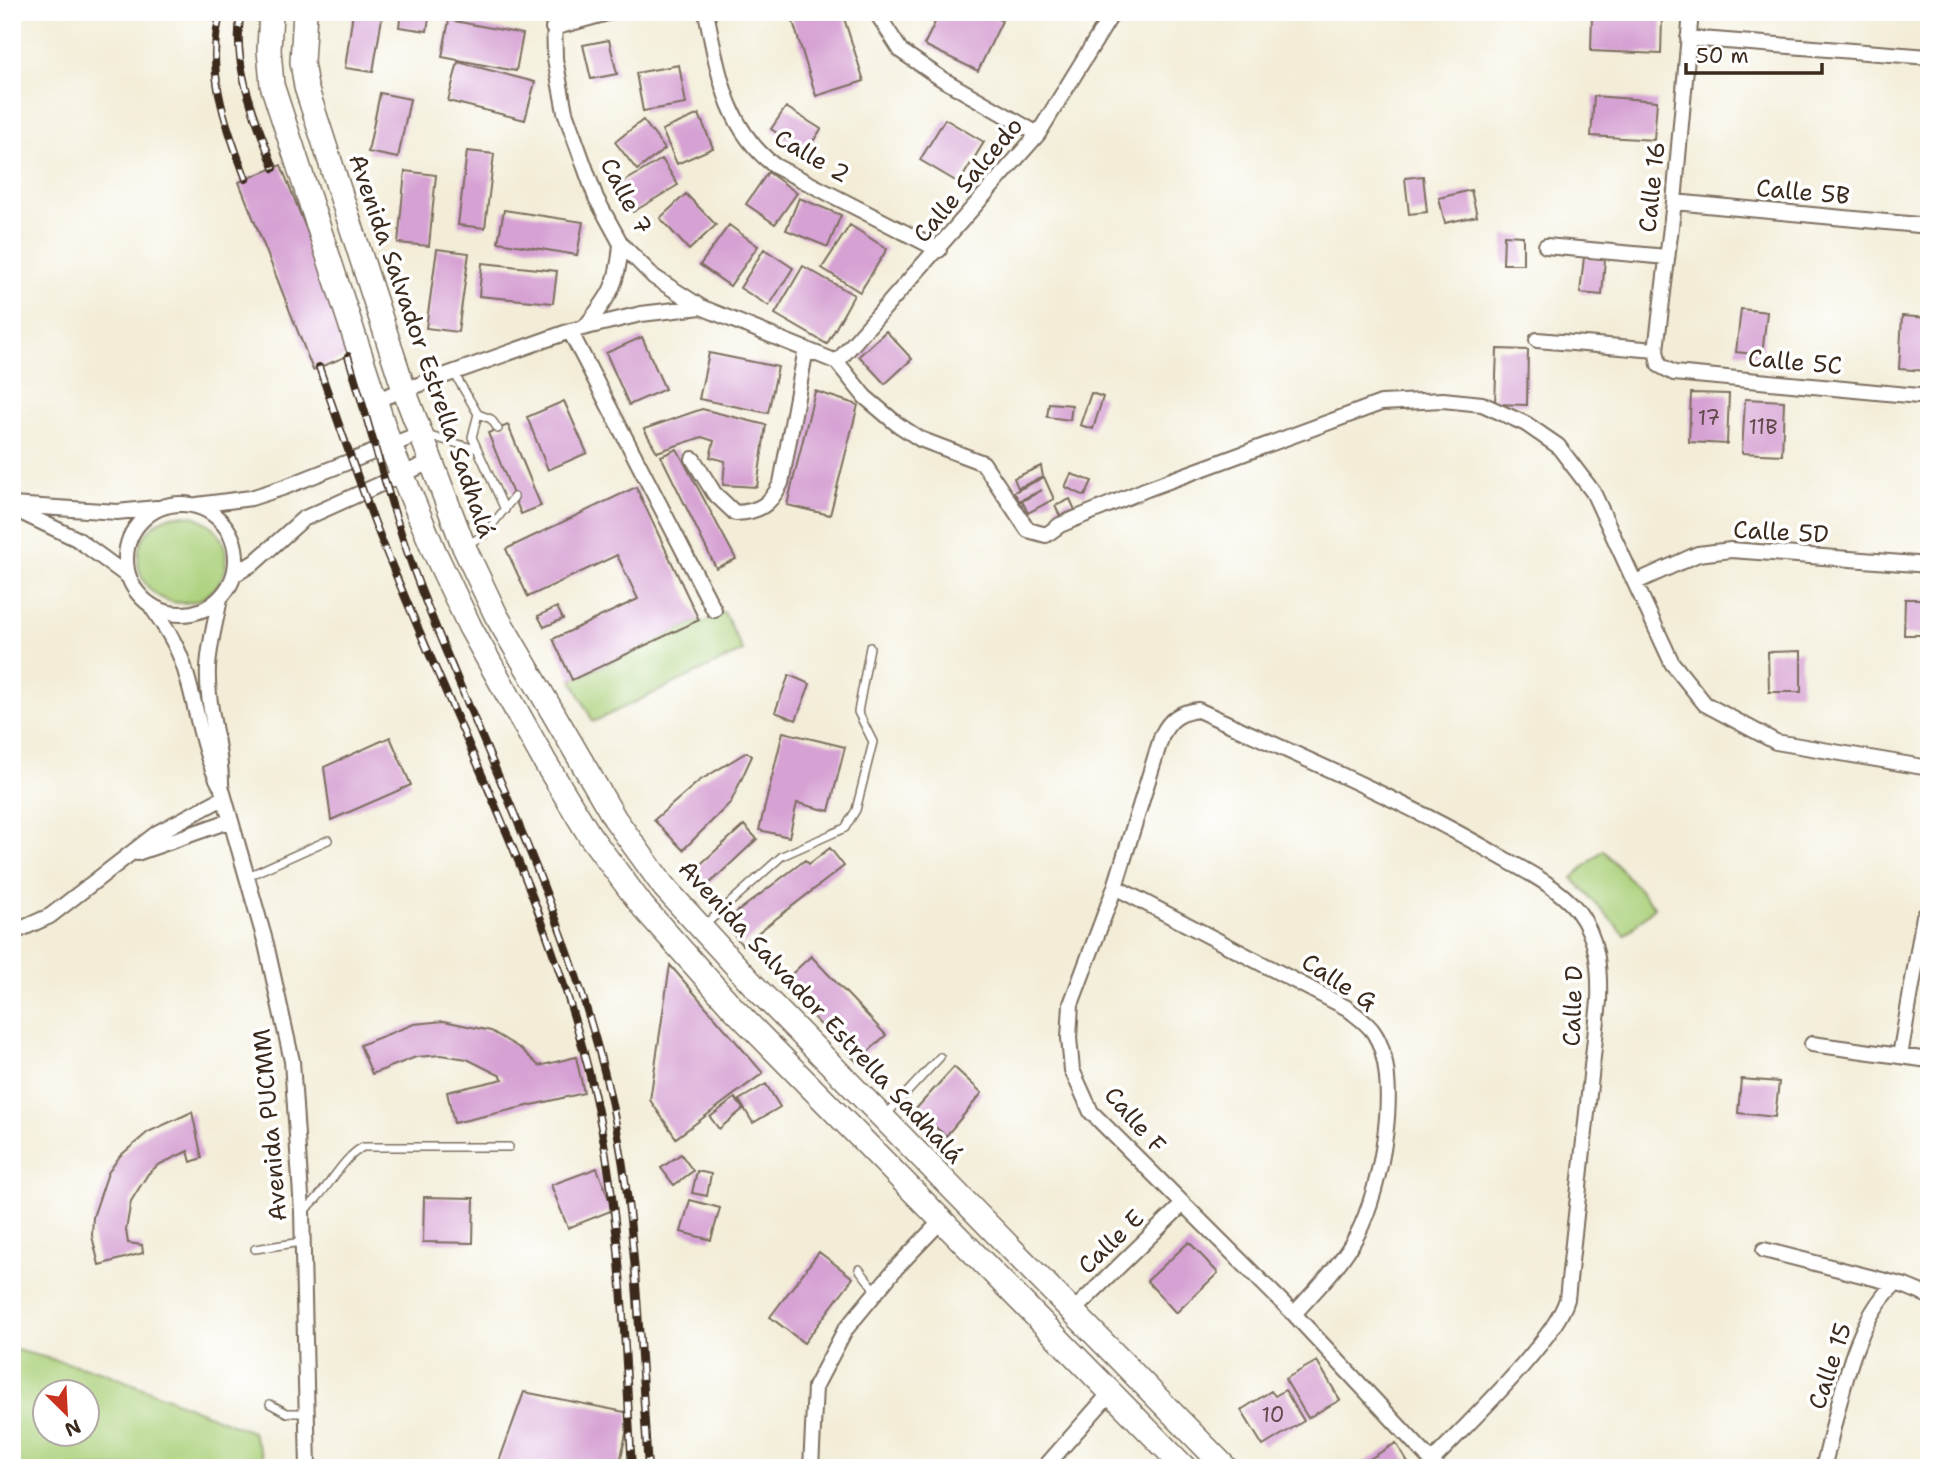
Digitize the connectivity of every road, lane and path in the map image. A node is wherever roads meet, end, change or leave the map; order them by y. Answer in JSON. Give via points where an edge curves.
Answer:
{"nodes":[{"id":1,"x":271,"y":12,"type":"edge"},
{"id":2,"x":305,"y":12,"type":"edge"},
{"id":3,"x":554,"y":12,"type":"edge"},
{"id":4,"x":611,"y":12,"type":"edge"},
{"id":5,"x":706,"y":12,"type":"edge"},
{"id":6,"x":876,"y":12,"type":"edge"},
{"id":7,"x":1113,"y":12,"type":"edge"},
{"id":8,"x":1692,"y":12,"type":"edge"},
{"id":9,"x":553,"y":27,"type":"junction"},
{"id":10,"x":1688,"y":38,"type":"junction"},
{"id":11,"x":1929,"y":57,"type":"edge"},
{"id":12,"x":1038,"y":134,"type":"junction"},
{"id":13,"x":1674,"y":202,"type":"junction"},
{"id":14,"x":1929,"y":226,"type":"edge"},
{"id":15,"x":621,"y":244,"type":"junction"},
{"id":16,"x":1546,"y":246,"type":"dead end"},
{"id":17,"x":939,"y":250,"type":"junction"},
{"id":18,"x":1667,"y":257,"type":"junction"},
{"id":19,"x":701,"y":307,"type":"junction"},
{"id":20,"x":585,"y":327,"type":"junction"},
{"id":21,"x":570,"y":331,"type":"junction"},
{"id":22,"x":1537,"y":340,"type":"dead end"},
{"id":23,"x":806,"y":349,"type":"junction"},
{"id":24,"x":1656,"y":350,"type":"junction"},
{"id":25,"x":837,"y":362,"type":"junction"},
{"id":26,"x":1659,"y":365,"type":"joint"},
{"id":27,"x":454,"y":372,"type":"junction"},
{"id":28,"x":404,"y":390,"type":"junction"},
{"id":29,"x":1929,"y":397,"type":"edge"},
{"id":30,"x":376,"y":400,"type":"junction"},
{"id":31,"x":478,"y":414,"type":"junction"},
{"id":32,"x":498,"y":429,"type":"dead end"},
{"id":33,"x":419,"y":434,"type":"junction"},
{"id":34,"x":390,"y":445,"type":"junction"},
{"id":35,"x":476,"y":449,"type":"junction"},
{"id":36,"x":693,"y":459,"type":"dead end"},
{"id":37,"x":430,"y":462,"type":"junction"},
{"id":38,"x":401,"y":473,"type":"junction"},
{"id":39,"x":514,"y":497,"type":"dead end"},
{"id":40,"x":195,"y":506,"type":"junction"},
{"id":41,"x":12,"y":507,"type":"edge"},
{"id":42,"x":161,"y":508,"type":"junction"},
{"id":43,"x":505,"y":510,"type":"junction"},
{"id":44,"x":464,"y":547,"type":"junction"},
{"id":45,"x":1929,"y":565,"type":"edge"},
{"id":46,"x":234,"y":575,"type":"junction"},
{"id":47,"x":129,"y":577,"type":"junction"},
{"id":48,"x":1636,"y":582,"type":"junction"},
{"id":49,"x":220,"y":598,"type":"junction"},
{"id":50,"x":150,"y":605,"type":"junction"},
{"id":51,"x":714,"y":610,"type":"dead end"},
{"id":52,"x":870,"y":647,"type":"dead end"},
{"id":53,"x":1183,"y":712,"type":"joint"},
{"id":54,"x":1929,"y":768,"type":"edge"},
{"id":55,"x":222,"y":792,"type":"junction"},
{"id":56,"x":229,"y":821,"type":"junction"},
{"id":57,"x":328,"y":839,"type":"dead end"},
{"id":58,"x":133,"y":854,"type":"junction"},
{"id":59,"x":246,"y":877,"type":"junction"},
{"id":60,"x":1115,"y":887,"type":"junction"},
{"id":61,"x":1929,"y":916,"type":"edge"},
{"id":62,"x":702,"y":928,"type":"junction"},
{"id":63,"x":12,"y":933,"type":"edge"},
{"id":64,"x":1812,"y":1044,"type":"dead end"},
{"id":65,"x":1900,"y":1056,"type":"junction"},
{"id":66,"x":940,"y":1057,"type":"dead end"},
{"id":67,"x":1929,"y":1060,"type":"edge"},
{"id":68,"x":882,"y":1118,"type":"junction"},
{"id":69,"x":509,"y":1147,"type":"dead end"},
{"id":70,"x":1182,"y":1204,"type":"junction"},
{"id":71,"x":302,"y":1211,"type":"junction"},
{"id":72,"x":941,"y":1221,"type":"junction"},
{"id":73,"x":303,"y":1242,"type":"junction"},
{"id":74,"x":255,"y":1250,"type":"dead end"},
{"id":75,"x":1764,"y":1250,"type":"dead end"},
{"id":76,"x":859,"y":1269,"type":"dead end"},
{"id":77,"x":1893,"y":1286,"type":"junction"},
{"id":78,"x":876,"y":1291,"type":"junction"},
{"id":79,"x":1929,"y":1296,"type":"edge"},
{"id":80,"x":1072,"y":1312,"type":"junction"},
{"id":81,"x":1294,"y":1314,"type":"junction"},
{"id":82,"x":1111,"y":1392,"type":"junction"},
{"id":83,"x":270,"y":1404,"type":"dead end"},
{"id":84,"x":307,"y":1413,"type":"junction"},
{"id":85,"x":1436,"y":1464,"type":"edge"},
{"id":86,"x":308,"y":1468,"type":"edge"},
{"id":87,"x":811,"y":1468,"type":"edge"},
{"id":88,"x":1044,"y":1468,"type":"edge"},
{"id":89,"x":1185,"y":1468,"type":"edge"},
{"id":90,"x":1226,"y":1468,"type":"edge"},
{"id":91,"x":1823,"y":1468,"type":"edge"}],
"edges":[{"from":1,"to":30,"type":"main road","via":[[272,85]]},
{"from":2,"to":28,"type":"main road","name":"Avenida Salvador Estrella Sadhalá","via":[[306,87]]},
{"from":3,"to":9,"type":"street","name":"Calle 7"},
{"from":4,"to":9,"type":"street"},
{"from":5,"to":17,"type":"street","name":"Calle 2","via":[[722,90],[739,126],[759,153],[775,166]]},
{"from":6,"to":12,"type":"street","via":[[901,51]]},
{"from":7,"to":12,"type":"street","name":"Calle Salcedo"},
{"from":8,"to":10,"type":"street","name":"Calle 16"},
{"from":9,"to":15,"type":"street","name":"Calle 7","via":[[565,112],[596,198]]},
{"from":10,"to":11,"type":"street"},
{"from":10,"to":13,"type":"street","name":"Calle 16"},
{"from":12,"to":17,"type":"street","name":"Calle Salcedo"},
{"from":13,"to":14,"type":"street","name":"Calle 5B"},
{"from":13,"to":18,"type":"street","name":"Calle 16"},
{"from":15,"to":19,"type":"street","name":"Calle 7","via":[[654,276]]},
{"from":15,"to":20,"type":"street","via":[[619,275]]},
{"from":16,"to":18,"type":"street"},
{"from":17,"to":25,"type":"street","name":"Calle Salcedo"},
{"from":18,"to":24,"type":"street","name":"Calle 16"},
{"from":19,"to":20,"type":"street"},
{"from":19,"to":23,"type":"street","name":"Calle 7"},
{"from":20,"to":21,"type":"street"},
{"from":21,"to":27,"type":"street"},
{"from":21,"to":51,"type":"street"},
{"from":22,"to":24,"type":"street"},
{"from":23,"to":25,"type":"street","name":"Calle 7"},
{"from":23,"to":36,"type":"street","via":[[781,483],[772,501],[755,512],[734,513],[714,494]]},
{"from":24,"to":26,"type":"street","name":"Calle 16"},
{"from":25,"to":48,"type":"street","via":[[864,397],[897,424],[920,439],[983,463],[1028,530],[1042,536],[1147,489],[1381,403],[1443,400],[1482,404],[1526,424],[1559,446],[1593,492]]},
{"from":26,"to":29,"type":"street","name":"Calle 5C","via":[[1674,373]]},
{"from":27,"to":28,"type":"street"},
{"from":27,"to":31,"type":"lane"},
{"from":28,"to":30,"type":"street"},
{"from":28,"to":33,"type":"main road","name":"Avenida Salvador Estrella Sadhalá"},
{"from":30,"to":34,"type":"main road"},
{"from":31,"to":32,"type":"lane","via":[[491,419]]},
{"from":31,"to":35,"type":"lane","via":[[472,437]]},
{"from":33,"to":34,"type":"street"},
{"from":33,"to":35,"type":"lane"},
{"from":33,"to":37,"type":"main road","name":"Avenida Salvador Estrella Sadhalá"},
{"from":34,"to":38,"type":"main road"},
{"from":34,"to":40,"type":"street","via":[[274,491]]},
{"from":35,"to":43,"type":"lane"},
{"from":37,"to":38,"type":"street"},
{"from":37,"to":44,"type":"main road","name":"Avenida Salvador Estrella Sadhalá"},
{"from":38,"to":46,"type":"street","via":[[303,519]]},
{"from":38,"to":72,"type":"main road","via":[[470,627],[590,836],[643,907],[733,1009]]},
{"from":39,"to":43,"type":"lane"},
{"from":40,"to":42,"type":"street"},
{"from":40,"to":46,"type":"street","via":[[225,524],[234,549]]},
{"from":41,"to":42,"type":"street","via":[[117,512]]},
{"from":41,"to":47,"type":"street","via":[[77,539]]},
{"from":42,"to":47,"type":"street","via":[[146,516],[131,536],[126,561]]},
{"from":43,"to":44,"type":"lane","via":[[485,534]]},
{"from":44,"to":62,"type":"main road","name":"Avenida Salvador Estrella Sadhalá","via":[[496,615],[615,819],[664,887]]},
{"from":45,"to":48,"type":"street","name":"Calle 5D","via":[[1731,550],[1699,554]]},
{"from":46,"to":49,"type":"street"},
{"from":47,"to":50,"type":"street"},
{"from":48,"to":54,"type":"street","via":[[1672,663],[1705,704],[1776,741]]},
{"from":49,"to":50,"type":"street","via":[[186,614]]},
{"from":49,"to":55,"type":"street","name":"Avenida PUCMM","via":[[208,668]]},
{"from":50,"to":55,"type":"street","name":"Avenida PUCMM","via":[[183,663],[209,765]]},
{"from":52,"to":62,"type":"lane","via":[[858,712],[873,742],[850,822],[839,833],[782,856]]},
{"from":53,"to":60,"type":"street","name":"Calle F","via":[[1168,723],[1162,735]]},
{"from":53,"to":85,"type":"street","name":"Calle D","via":[[1198,710],[1463,834],[1565,897],[1596,948],[1599,1001],[1562,1316]]},
{"from":55,"to":56,"type":"street","name":"Avenida PUCMM"},
{"from":55,"to":58,"type":"street","via":[[157,833]]},
{"from":56,"to":58,"type":"street"},
{"from":56,"to":59,"type":"street","name":"Avenida PUCMM"},
{"from":57,"to":59,"type":"lane"},
{"from":58,"to":63,"type":"street","via":[[50,916]]},
{"from":59,"to":71,"type":"street","name":"Avenida PUCMM","via":[[270,956],[292,1061]]},
{"from":60,"to":70,"type":"street","name":"Calle F","via":[[1071,1004],[1072,1070],[1091,1112]]},
{"from":60,"to":81,"type":"street","name":"Calle G","via":[[1347,1008],[1374,1032],[1387,1076],[1387,1101],[1372,1196],[1339,1265]]},
{"from":61,"to":65,"type":"street","via":[[1924,916]]},
{"from":62,"to":68,"type":"main road","name":"Avenida Salvador Estrella Sadhalá"},
{"from":64,"to":65,"type":"street"},
{"from":65,"to":67,"type":"street"},
{"from":66,"to":68,"type":"lane"},
{"from":68,"to":80,"type":"main road","name":"Avenida Salvador Estrella Sadhalá"},
{"from":69,"to":71,"type":"lane","via":[[363,1147]]},
{"from":70,"to":80,"type":"street","name":"Calle E"},
{"from":70,"to":81,"type":"street","name":"Calle F"},
{"from":71,"to":73,"type":"street","name":"Avenida PUCMM"},
{"from":72,"to":78,"type":"street"},
{"from":72,"to":82,"type":"main road"},
{"from":73,"to":74,"type":"lane"},
{"from":73,"to":84,"type":"street","name":"Avenida PUCMM"},
{"from":75,"to":77,"type":"street"},
{"from":76,"to":78,"type":"lane"},
{"from":77,"to":79,"type":"street"},
{"from":77,"to":91,"type":"street","name":"Calle 15","via":[[1881,1297],[1858,1342]]},
{"from":78,"to":87,"type":"street","via":[[845,1330],[815,1387]]},
{"from":80,"to":90,"type":"main road","name":"Avenida Salvador Estrella Sadhalá"},
{"from":81,"to":85,"type":"street","name":"Calle F"},
{"from":82,"to":88,"type":"street"},
{"from":82,"to":89,"type":"main road"},
{"from":83,"to":84,"type":"lane","via":[[287,1413]]},
{"from":84,"to":86,"type":"street","name":"Avenida PUCMM"}]}
